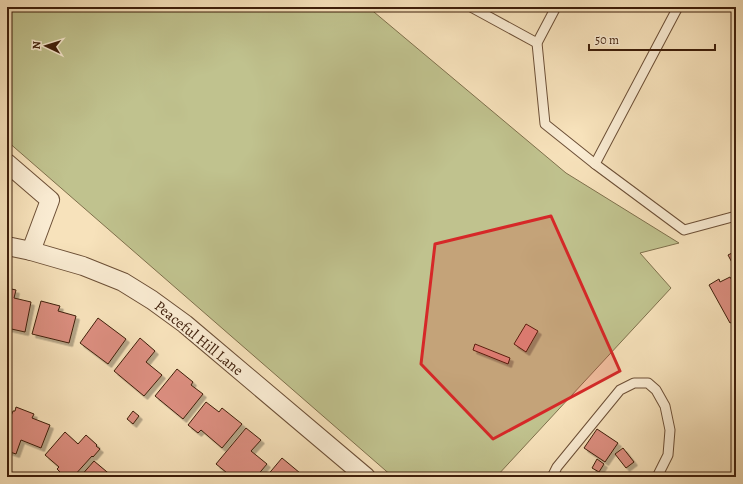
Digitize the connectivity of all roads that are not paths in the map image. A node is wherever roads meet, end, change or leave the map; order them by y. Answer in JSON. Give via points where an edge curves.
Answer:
{"nodes":[{"id":1,"x":471,"y":7,"type":"edge"},
{"id":2,"x":556,"y":7,"type":"edge"},
{"id":3,"x":678,"y":7,"type":"edge"},
{"id":4,"x":537,"y":43,"type":"junction"},
{"id":5,"x":7,"y":163,"type":"edge"},
{"id":6,"x":595,"y":164,"type":"junction"},
{"id":7,"x":736,"y":216,"type":"edge"},
{"id":8,"x":7,"y":246,"type":"edge"},
{"id":9,"x":31,"y":251,"type":"junction"},
{"id":10,"x":366,"y":477,"type":"edge"},
{"id":11,"x":552,"y":477,"type":"edge"},
{"id":12,"x":657,"y":477,"type":"edge"}],
"edges":[{"from":1,"to":4,"type":"lane"},
{"from":2,"to":4,"type":"lane"},
{"from":3,"to":6,"type":"lane"},
{"from":4,"to":6,"type":"lane","via":[[545,124]]},
{"from":5,"to":9,"type":"street","via":[[50,200]]},
{"from":6,"to":7,"type":"lane","via":[[684,230]]},
{"from":8,"to":9,"type":"street","name":"Peaceful Hill Lane"},
{"from":9,"to":10,"type":"street","name":"Peaceful Hill Lane","via":[[83,266],[123,282],[152,300],[185,324]]},
{"from":11,"to":12,"type":"lane","via":[[557,467],[620,390],[634,383],[648,383],[656,390],[665,406],[670,430],[668,455]]}]}
